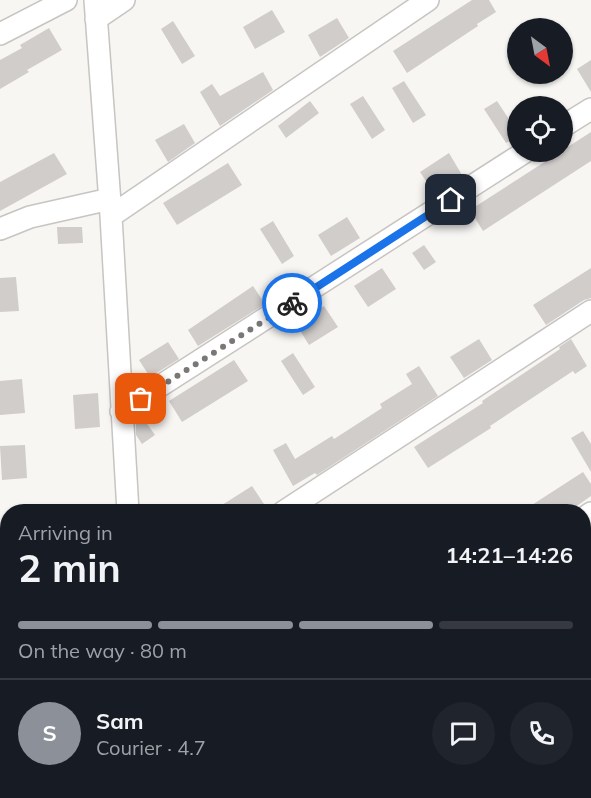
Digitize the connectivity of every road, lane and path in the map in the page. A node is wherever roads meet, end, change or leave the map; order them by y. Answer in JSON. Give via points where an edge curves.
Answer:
{"nodes":[{"id":1,"x":66,"y":0,"type":"edge"},
{"id":2,"x":124,"y":0,"type":"edge"},
{"id":3,"x":428,"y":0,"type":"edge"},
{"id":4,"x":95,"y":9,"type":"edge"},
{"id":5,"x":0,"y":34,"type":"edge"},
{"id":6,"x":591,"y":108,"type":"edge"},
{"id":7,"x":573,"y":120,"type":"edge"},
{"id":8,"x":510,"y":162,"type":"edge"},
{"id":9,"x":111,"y":208,"type":"junction"},
{"id":10,"x":0,"y":229,"type":"edge"},
{"id":11,"x":591,"y":311,"type":"edge"},
{"id":12,"x":121,"y":411,"type":"junction"},
{"id":13,"x":127,"y":504,"type":"edge"},
{"id":14,"x":295,"y":504,"type":"edge"}],
"edges":[{"from":1,"to":5,"type":"street"},
{"from":2,"to":4,"type":"street"},
{"from":3,"to":9,"type":"street"},
{"from":4,"to":9,"type":"street"},
{"from":6,"to":7,"type":"street"},
{"from":8,"to":12,"type":"street"},
{"from":9,"to":10,"type":"street","via":[[30,217]]},
{"from":9,"to":12,"type":"street"},
{"from":11,"to":14,"type":"street"},
{"from":12,"to":13,"type":"street"}]}
